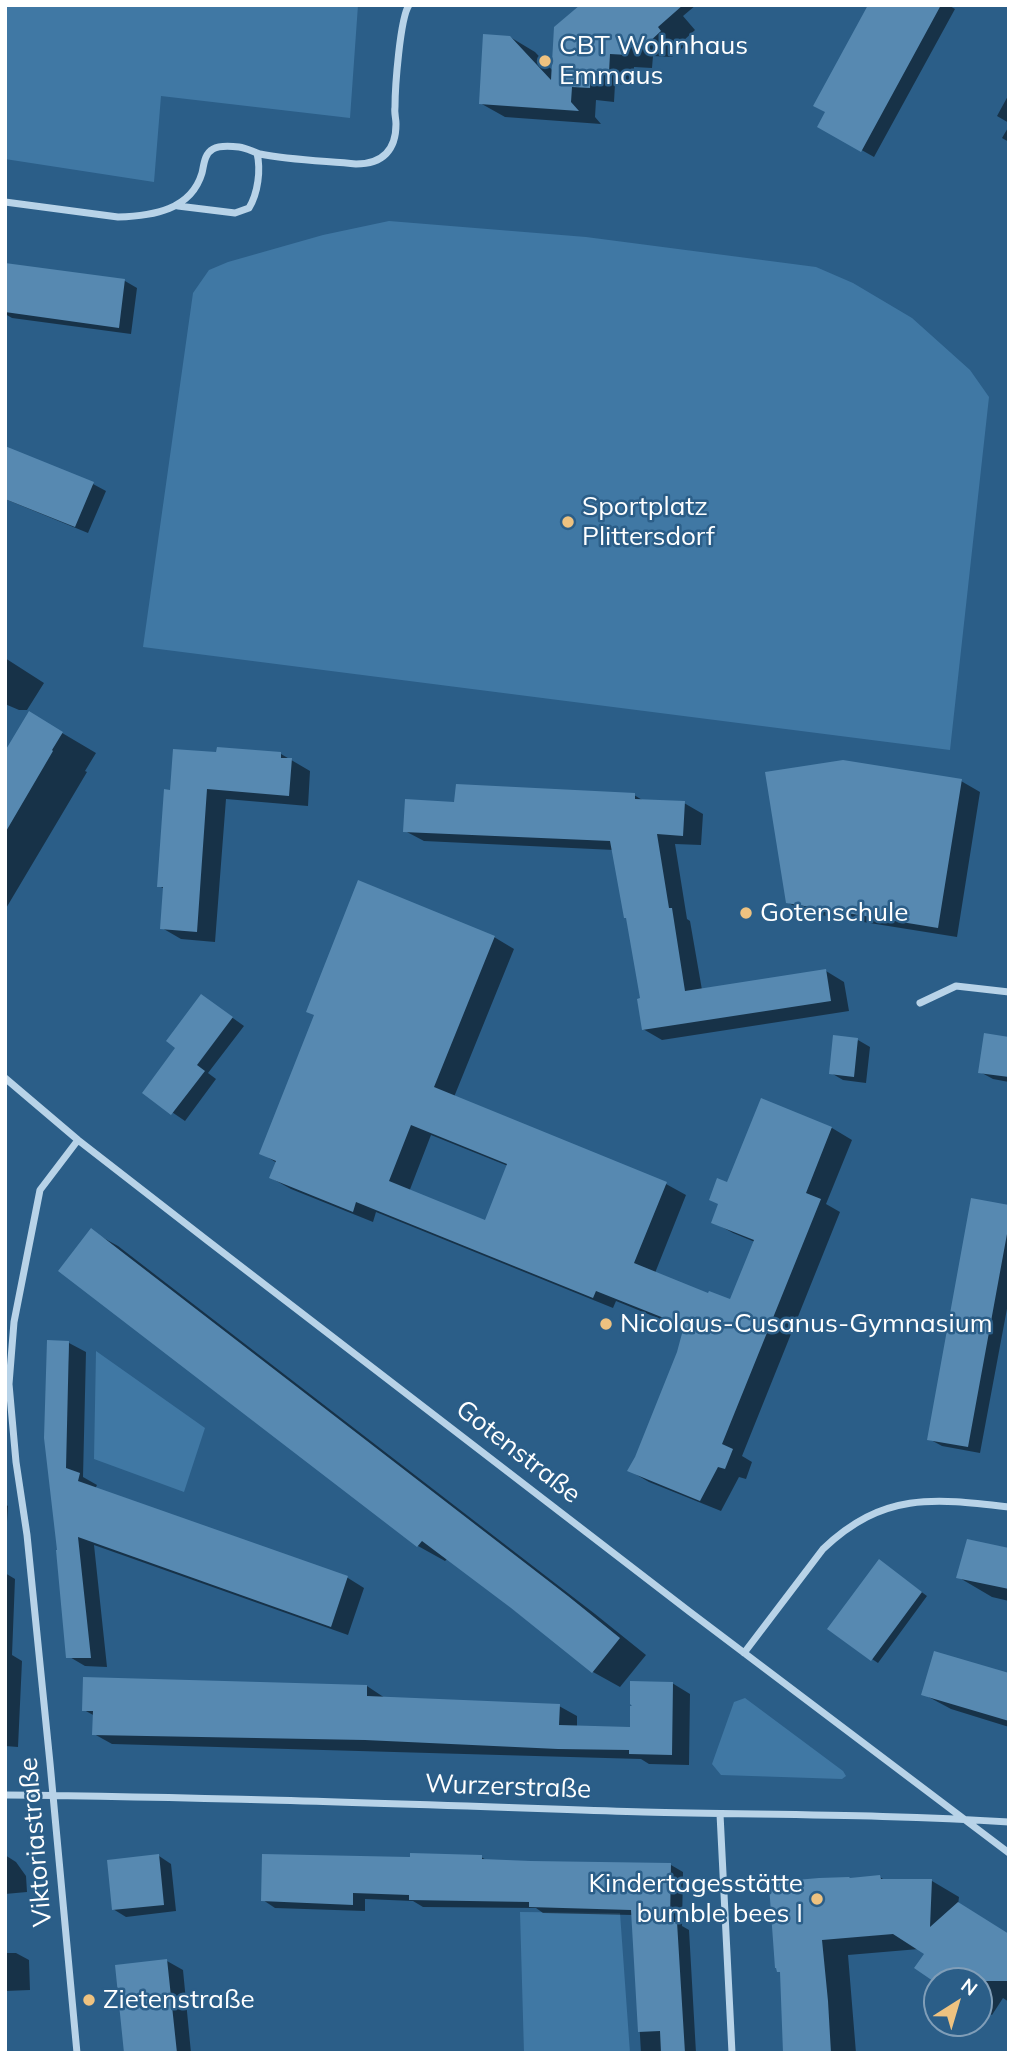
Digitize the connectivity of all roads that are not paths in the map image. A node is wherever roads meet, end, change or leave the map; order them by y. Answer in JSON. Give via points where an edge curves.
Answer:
{"nodes":[{"id":1,"x":409,"y":5,"type":"edge"},
{"id":2,"x":257,"y":153,"type":"junction"},
{"id":3,"x":5,"y":202,"type":"edge"},
{"id":4,"x":178,"y":205,"type":"junction"},
{"id":5,"x":1009,"y":992,"type":"edge"},
{"id":6,"x":920,"y":1003,"type":"dead end"},
{"id":7,"x":5,"y":1078,"type":"edge"},
{"id":8,"x":78,"y":1140,"type":"junction"},
{"id":9,"x":1009,"y":1507,"type":"edge"},
{"id":10,"x":744,"y":1653,"type":"junction"},
{"id":11,"x":5,"y":1795,"type":"edge"},
{"id":12,"x":53,"y":1795,"type":"junction"},
{"id":13,"x":720,"y":1814,"type":"junction"},
{"id":14,"x":964,"y":1819,"type":"junction"},
{"id":15,"x":1009,"y":1822,"type":"edge"},
{"id":16,"x":1009,"y":1853,"type":"edge"},
{"id":17,"x":77,"y":2053,"type":"edge"},
{"id":18,"x":732,"y":2053,"type":"edge"}],
"edges":[{"from":1,"to":2,"type":"street","via":[[403,24],[395,136],[387,154],[368,164]]},
{"from":2,"to":4,"type":"street","via":[[224,146],[213,149],[195,191]]},
{"from":2,"to":4,"type":"street","via":[[254,200],[249,208],[235,213]]},
{"from":3,"to":4,"type":"street","via":[[118,217]]},
{"from":5,"to":6,"type":"street","via":[[956,986]]},
{"from":7,"to":8,"type":"street","name":"Gotenstraße"},
{"from":8,"to":10,"type":"street","name":"Gotenstraße"},
{"from":8,"to":12,"type":"street","name":"Viktoriastraße","via":[[40,1190],[14,1322],[9,1384]]},
{"from":9,"to":10,"type":"street","via":[[935,1500],[893,1506],[864,1518],[823,1549]]},
{"from":10,"to":14,"type":"street","name":"Gotenstraße"},
{"from":11,"to":12,"type":"street","name":"Wurzerstraße"},
{"from":12,"to":13,"type":"street","name":"Wurzerstraße"},
{"from":12,"to":17,"type":"street","name":"Viktoriastraße"},
{"from":13,"to":14,"type":"street","name":"Wurzerstraße"},
{"from":13,"to":18,"type":"street"},
{"from":14,"to":15,"type":"street","name":"Wurzerstraße"},
{"from":14,"to":16,"type":"street","name":"Gotenstraße"}]}
